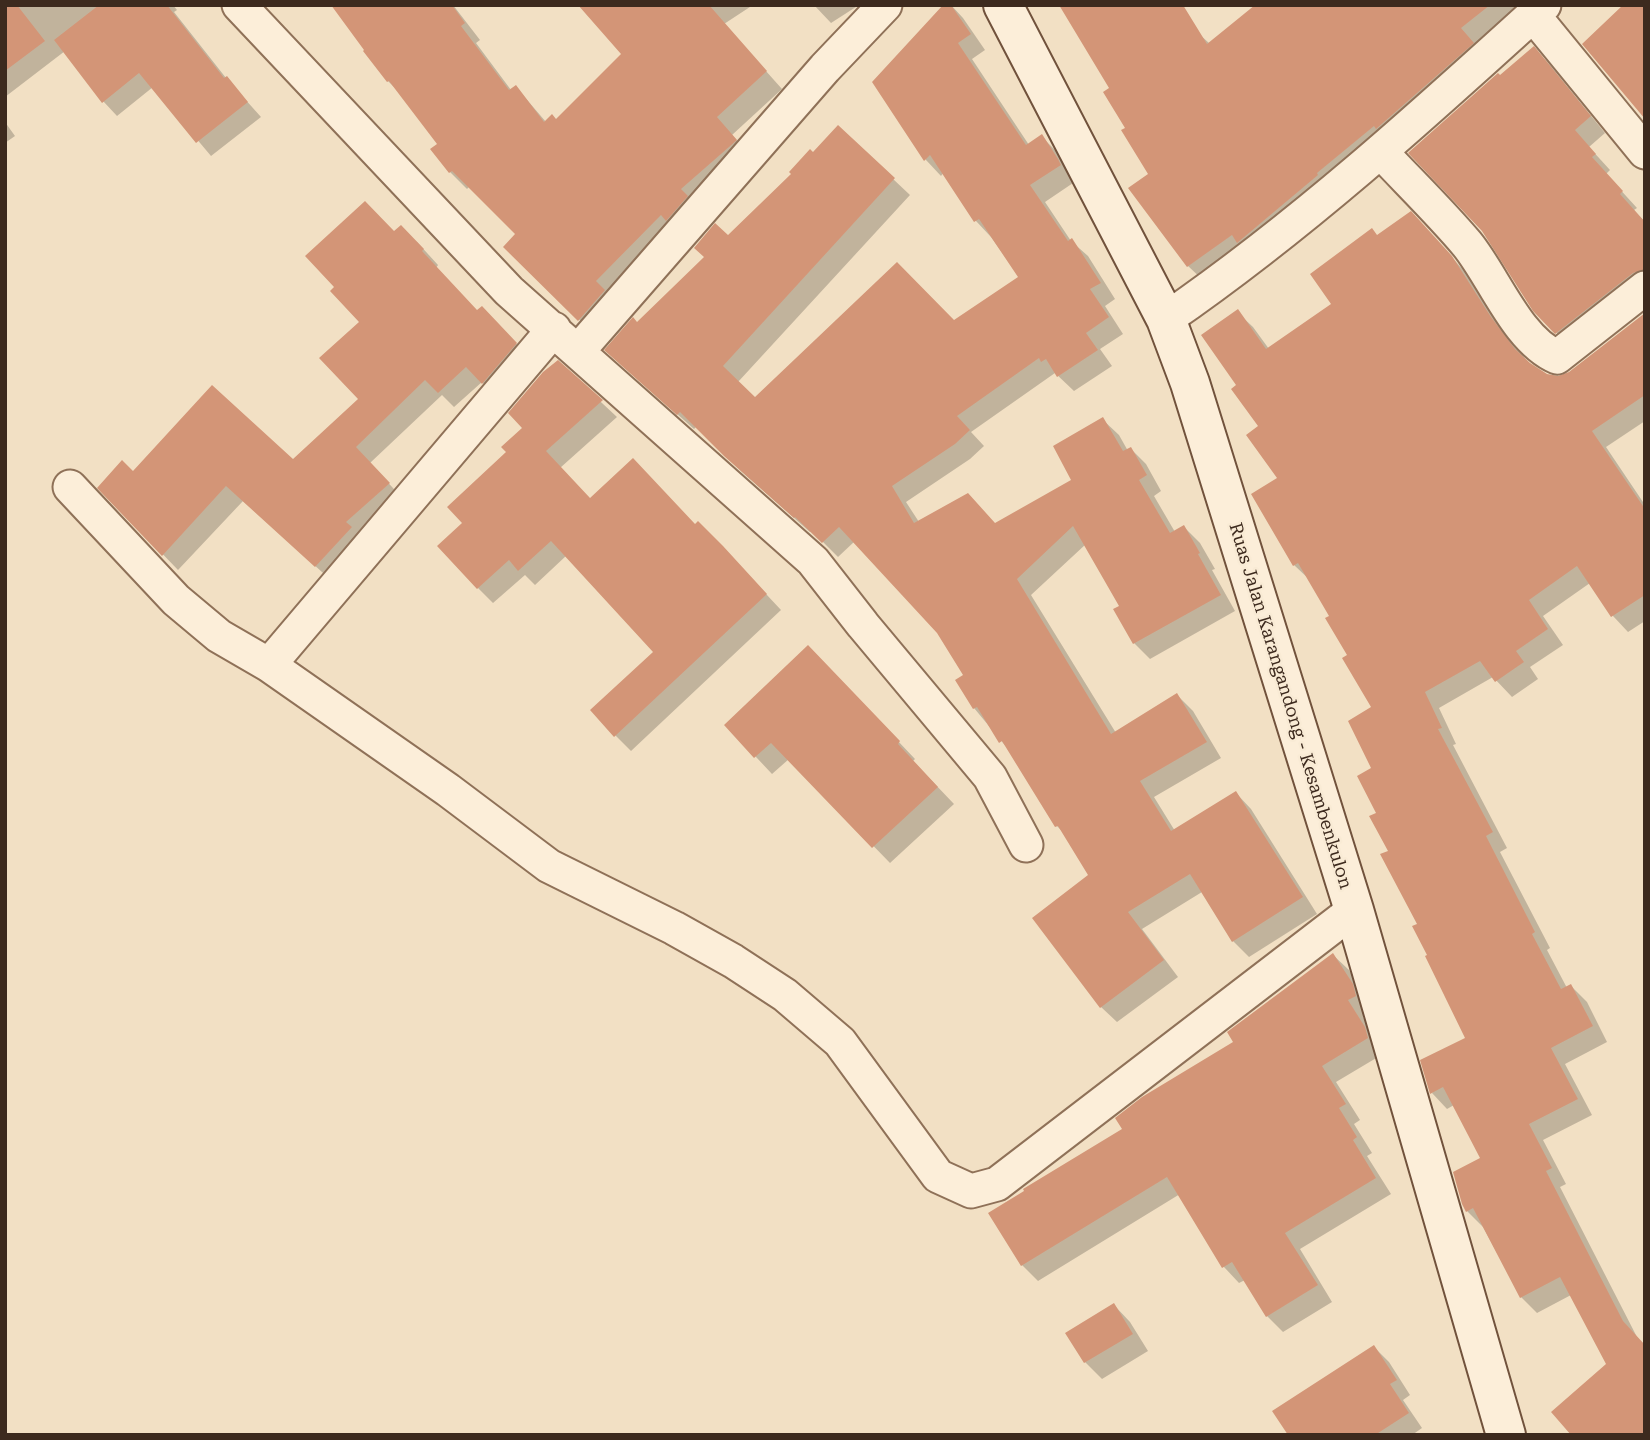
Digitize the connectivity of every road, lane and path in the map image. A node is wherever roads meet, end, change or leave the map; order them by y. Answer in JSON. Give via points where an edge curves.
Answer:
{"nodes":[{"id":1,"x":239,"y":5,"type":"edge"},
{"id":2,"x":885,"y":5,"type":"edge"},
{"id":3,"x":1003,"y":5,"type":"edge"},
{"id":4,"x":1538,"y":10,"type":"edge"},
{"id":5,"x":1381,"y":152,"type":"junction"},
{"id":6,"x":1645,"y":152,"type":"edge"},
{"id":7,"x":1645,"y":288,"type":"edge"},
{"id":8,"x":1166,"y":319,"type":"junction"},
{"id":9,"x":554,"y":330,"type":"junction"},
{"id":10,"x":578,"y":351,"type":"junction"},
{"id":11,"x":70,"y":487,"type":"dead end"},
{"id":12,"x":269,"y":665,"type":"junction"},
{"id":13,"x":1026,"y":845,"type":"dead end"},
{"id":14,"x":1354,"y":910,"type":"junction"},
{"id":15,"x":1506,"y":1435,"type":"edge"}],
"edges":[{"from":1,"to":9,"type":"street","via":[[509,291]]},
{"from":2,"to":10,"type":"street"},
{"from":3,"to":8,"type":"main road","name":"Ruas Jalan Karangandong - Kesambenkulon"},
{"from":4,"to":5,"type":"street"},
{"from":4,"to":6,"type":"street"},
{"from":5,"to":7,"type":"street","via":[[1467,244],[1526,332],[1544,351],[1557,357]]},
{"from":5,"to":8,"type":"street","via":[[1226,278]]},
{"from":8,"to":14,"type":"main road","name":"Ruas Jalan Karangandong - Kesambenkulon"},
{"from":9,"to":10,"type":"street"},
{"from":9,"to":12,"type":"street"},
{"from":10,"to":13,"type":"street","via":[[813,561],[989,777]]},
{"from":11,"to":12,"type":"street","via":[[176,600],[219,636]]},
{"from":12,"to":14,"type":"street","via":[[550,866],[674,928],[785,995],[840,1042],[938,1176],[971,1191],[997,1184]]},
{"from":14,"to":15,"type":"main road","name":"Ruas Jalan Karangandong - Kesambenkulon"}]}
